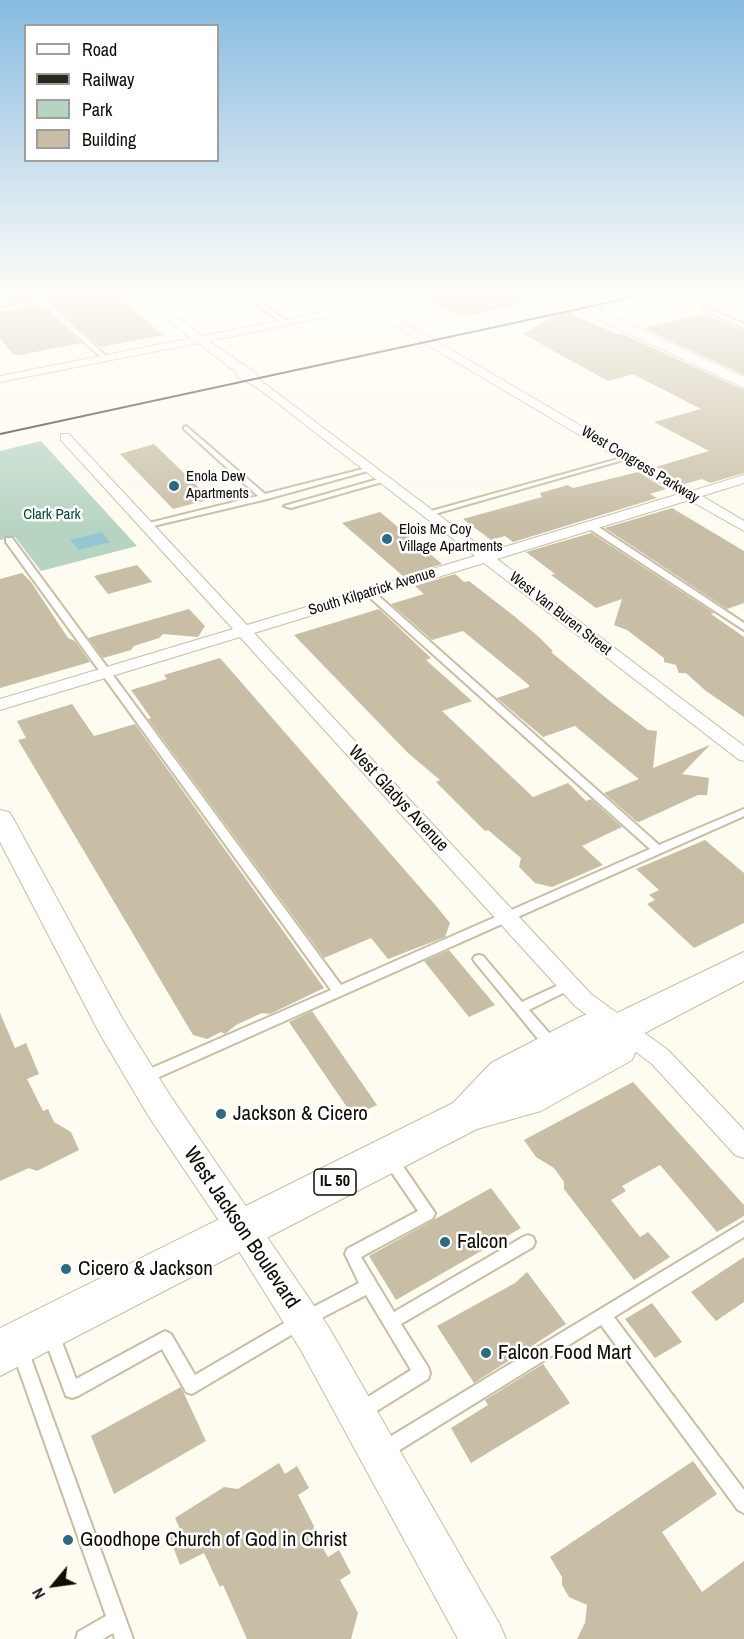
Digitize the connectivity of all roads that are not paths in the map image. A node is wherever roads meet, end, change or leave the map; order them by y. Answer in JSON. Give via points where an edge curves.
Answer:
{"nodes":[{"id":1,"x":242,"y":373,"type":"edge"},
{"id":2,"x":484,"y":373,"type":"edge"},
{"id":3,"x":724,"y":373,"type":"edge"},
{"id":4,"x":744,"y":383,"type":"edge"},
{"id":5,"x":186,"y":428,"type":"dead end"},
{"id":6,"x":65,"y":437,"type":"dead end"},
{"id":7,"x":627,"y":458,"type":"junction"},
{"id":8,"x":371,"y":469,"type":"junction"},
{"id":9,"x":744,"y":479,"type":"edge"},
{"id":10,"x":385,"y":480,"type":"junction"},
{"id":11,"x":690,"y":495,"type":"junction"},
{"id":12,"x":264,"y":497,"type":"junction"},
{"id":13,"x":288,"y":506,"type":"dead end"},
{"id":14,"x":428,"y":513,"type":"junction"},
{"id":15,"x":591,"y":525,"type":"junction"},
{"id":16,"x":148,"y":526,"type":"junction"},
{"id":17,"x":744,"y":527,"type":"edge"},
{"id":18,"x":9,"y":540,"type":"dead end"},
{"id":19,"x":486,"y":558,"type":"junction"},
{"id":20,"x":370,"y":593,"type":"junction"},
{"id":21,"x":744,"y":627,"type":"edge"},
{"id":22,"x":244,"y":631,"type":"junction"},
{"id":23,"x":107,"y":673,"type":"junction"},
{"id":24,"x":0,"y":705,"type":"edge"},
{"id":25,"x":744,"y":755,"type":"edge"},
{"id":26,"x":744,"y":812,"type":"edge"},
{"id":27,"x":0,"y":818,"type":"edge"},
{"id":28,"x":657,"y":850,"type":"junction"},
{"id":29,"x":506,"y":916,"type":"junction"},
{"id":30,"x":479,"y":959,"type":"dead end"},
{"id":31,"x":744,"y":965,"type":"edge"},
{"id":32,"x":569,"y":985,"type":"junction"},
{"id":33,"x":338,"y":990,"type":"junction"},
{"id":34,"x":520,"y":1009,"type":"junction"},
{"id":35,"x":621,"y":1028,"type":"junction"},
{"id":36,"x":554,"y":1048,"type":"junction"},
{"id":37,"x":142,"y":1078,"type":"junction"},
{"id":38,"x":467,"y":1114,"type":"junction"},
{"id":39,"x":744,"y":1147,"type":"edge"},
{"id":40,"x":387,"y":1155,"type":"junction"},
{"id":41,"x":244,"y":1229,"type":"junction"},
{"id":42,"x":744,"y":1229,"type":"edge"},
{"id":43,"x":528,"y":1242,"type":"dead end"},
{"id":44,"x":369,"y":1286,"type":"junction"},
{"id":45,"x":604,"y":1316,"type":"junction"},
{"id":46,"x":303,"y":1320,"type":"junction"},
{"id":47,"x":391,"y":1322,"type":"junction"},
{"id":48,"x":22,"y":1342,"type":"edge"},
{"id":49,"x":357,"y":1413,"type":"junction"},
{"id":50,"x":379,"y":1454,"type":"junction"},
{"id":51,"x":744,"y":1504,"type":"edge"},
{"id":52,"x":117,"y":1620,"type":"junction"},
{"id":53,"x":86,"y":1639,"type":"edge"},
{"id":54,"x":124,"y":1639,"type":"edge"},
{"id":55,"x":483,"y":1639,"type":"edge"}],
"edges":[{"from":1,"to":8,"type":"street","name":"West Van Buren Street"},
{"from":2,"to":7,"type":"street","name":"West Congress Parkway"},
{"from":3,"to":4,"type":"street"},
{"from":5,"to":12,"type":"lane"},
{"from":6,"to":16,"type":"street","name":"West Gladys Avenue"},
{"from":7,"to":11,"type":"street","name":"West Congress Parkway"},
{"from":7,"to":14,"type":"lane"},
{"from":8,"to":10,"type":"street","name":"West Van Buren Street"},
{"from":8,"to":12,"type":"lane"},
{"from":9,"to":11,"type":"street","name":"South Kilpatrick Avenue"},
{"from":10,"to":13,"type":"lane"},
{"from":10,"to":14,"type":"street","name":"West Van Buren Street"},
{"from":11,"to":15,"type":"street","name":"South Kilpatrick Avenue"},
{"from":11,"to":17,"type":"street","name":"West Congress Parkway"},
{"from":12,"to":16,"type":"lane"},
{"from":14,"to":19,"type":"street","name":"West Van Buren Street"},
{"from":15,"to":19,"type":"street","name":"South Kilpatrick Avenue"},
{"from":15,"to":21,"type":"lane"},
{"from":16,"to":22,"type":"street","name":"West Gladys Avenue"},
{"from":18,"to":23,"type":"lane"},
{"from":19,"to":20,"type":"street","name":"South Kilpatrick Avenue"},
{"from":19,"to":25,"type":"street","name":"West Van Buren Street"},
{"from":20,"to":22,"type":"street","name":"South Kilpatrick Avenue"},
{"from":20,"to":28,"type":"lane"},
{"from":22,"to":23,"type":"street","name":"South Kilpatrick Avenue"},
{"from":22,"to":29,"type":"street","name":"West Gladys Avenue"},
{"from":23,"to":24,"type":"street","name":"South Kilpatrick Avenue"},
{"from":23,"to":33,"type":"lane"},
{"from":26,"to":28,"type":"lane"},
{"from":27,"to":37,"type":"street","name":"West Jackson Boulevard"},
{"from":28,"to":29,"type":"lane"},
{"from":29,"to":32,"type":"street","name":"West Gladys Avenue"},
{"from":29,"to":33,"type":"lane"},
{"from":30,"to":34,"type":"lane"},
{"from":31,"to":35,"type":"main road","number":"IL 50"},
{"from":32,"to":34,"type":"lane"},
{"from":32,"to":35,"type":"street","name":"West Gladys Avenue"},
{"from":33,"to":37,"type":"lane"},
{"from":34,"to":36,"type":"lane"},
{"from":35,"to":36,"type":"main road","number":"IL 50","via":[[593,1027]]},
{"from":35,"to":38,"type":"main road","number":"IL 50","via":[[618,1049],[526,1099]]},
{"from":35,"to":39,"type":"street","name":"West Gladys Avenue","via":[[660,1057]]},
{"from":36,"to":38,"type":"main road","number":"IL 50","via":[[505,1074]]},
{"from":37,"to":41,"type":"street","name":"West Jackson Boulevard"},
{"from":38,"to":40,"type":"main road","number":"IL 50"},
{"from":40,"to":41,"type":"main road","number":"IL 50"},
{"from":40,"to":44,"type":"lane","via":[[428,1213],[352,1254]]},
{"from":41,"to":46,"type":"street","name":"West Jackson Boulevard"},
{"from":41,"to":48,"type":"main road","number":"IL 50"},
{"from":42,"to":45,"type":"lane"},
{"from":43,"to":47,"type":"lane"},
{"from":44,"to":46,"type":"lane"},
{"from":44,"to":47,"type":"lane"},
{"from":45,"to":50,"type":"lane"},
{"from":45,"to":51,"type":"lane"},
{"from":46,"to":48,"type":"lane","via":[[192,1386],[165,1339],[72,1390]]},
{"from":46,"to":49,"type":"street","name":"West Jackson Boulevard"},
{"from":47,"to":49,"type":"lane","via":[[422,1373]]},
{"from":48,"to":52,"type":"lane"},
{"from":49,"to":50,"type":"street","name":"West Jackson Boulevard"},
{"from":50,"to":55,"type":"street","name":"West Jackson Boulevard"},
{"from":52,"to":53,"type":"lane"},
{"from":52,"to":54,"type":"lane"}]}
